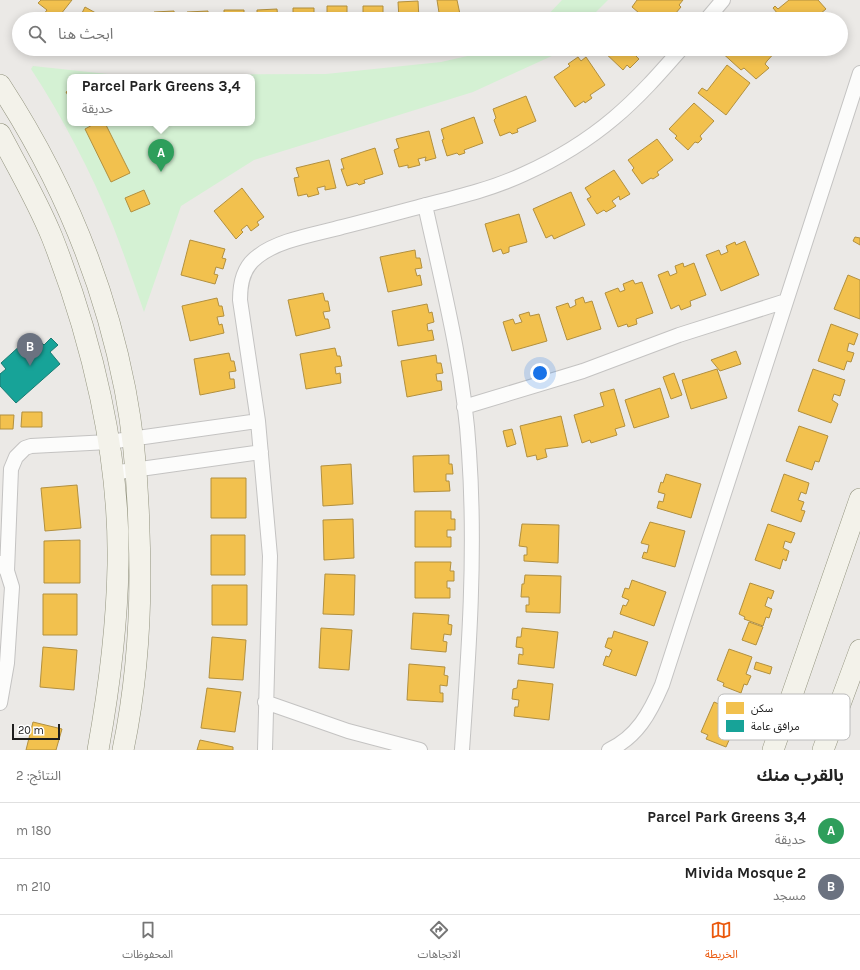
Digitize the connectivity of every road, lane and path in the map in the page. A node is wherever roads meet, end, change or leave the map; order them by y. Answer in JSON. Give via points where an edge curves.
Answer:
{"nodes":[{"id":1,"x":723,"y":0,"type":"edge"},
{"id":2,"x":713,"y":12,"type":"edge"},
{"id":3,"x":675,"y":56,"type":"edge"},
{"id":4,"x":860,"y":73,"type":"edge"},
{"id":5,"x":0,"y":85,"type":"edge"},
{"id":6,"x":0,"y":134,"type":"edge"},
{"id":7,"x":424,"y":205,"type":"junction"},
{"id":8,"x":786,"y":302,"type":"junction"},
{"id":9,"x":464,"y":407,"type":"junction"},
{"id":10,"x":258,"y":421,"type":"junction"},
{"id":11,"x":132,"y":438,"type":"junction"},
{"id":12,"x":109,"y":442,"type":"junction"},
{"id":13,"x":261,"y":452,"type":"junction"},
{"id":14,"x":136,"y":470,"type":"junction"},
{"id":15,"x":112,"y":473,"type":"junction"},
{"id":16,"x":860,"y":499,"type":"edge"},
{"id":17,"x":4,"y":567,"type":"edge"},
{"id":18,"x":860,"y":650,"type":"edge"},
{"id":19,"x":792,"y":694,"type":"edge"},
{"id":20,"x":844,"y":694,"type":"edge"},
{"id":21,"x":265,"y":702,"type":"junction"},
{"id":22,"x":0,"y":703,"type":"edge"},
{"id":23,"x":776,"y":740,"type":"edge"},
{"id":24,"x":827,"y":740,"type":"edge"},
{"id":25,"x":98,"y":750,"type":"edge"},
{"id":26,"x":124,"y":750,"type":"edge"},
{"id":27,"x":265,"y":750,"type":"edge"},
{"id":28,"x":420,"y":750,"type":"edge"},
{"id":29,"x":462,"y":750,"type":"edge"},
{"id":30,"x":609,"y":750,"type":"edge"},
{"id":31,"x":773,"y":750,"type":"edge"},
{"id":32,"x":823,"y":750,"type":"edge"}],
"edges":[{"from":1,"to":2,"type":"street"},
{"from":3,"to":7,"type":"street","via":[[614,118],[572,147],[525,173],[494,186]]},
{"from":4,"to":8,"type":"street"},
{"from":5,"to":11,"type":"street","via":[[31,137],[76,226],[113,341],[125,389]]},
{"from":6,"to":12,"type":"street","via":[[52,236],[90,353]]},
{"from":7,"to":9,"type":"street","via":[[455,342]]},
{"from":7,"to":10,"type":"street","via":[[271,248],[250,263],[240,286],[240,300]]},
{"from":8,"to":9,"type":"street","via":[[694,330],[583,371]]},
{"from":8,"to":30,"type":"street","via":[[662,685],[643,722],[624,741]]},
{"from":9,"to":29,"type":"street","via":[[469,451],[472,565]]},
{"from":10,"to":11,"type":"street"},
{"from":10,"to":13,"type":"street"},
{"from":11,"to":12,"type":"street"},
{"from":11,"to":14,"type":"street"},
{"from":12,"to":15,"type":"street"},
{"from":12,"to":17,"type":"street","via":[[36,445],[25,448],[16,457],[11,469]]},
{"from":13,"to":14,"type":"street"},
{"from":13,"to":21,"type":"street","via":[[270,556]]},
{"from":14,"to":15,"type":"street"},
{"from":14,"to":26,"type":"street","via":[[141,574],[140,616],[135,680]]},
{"from":15,"to":25,"type":"street","via":[[118,564],[116,618],[110,681]]},
{"from":16,"to":19,"type":"street"},
{"from":17,"to":22,"type":"street","via":[[12,587],[10,629]]},
{"from":18,"to":20,"type":"street"},
{"from":21,"to":27,"type":"street"},
{"from":21,"to":28,"type":"street","via":[[348,731]]},
{"from":23,"to":31,"type":"street"},
{"from":24,"to":32,"type":"street"}]}
